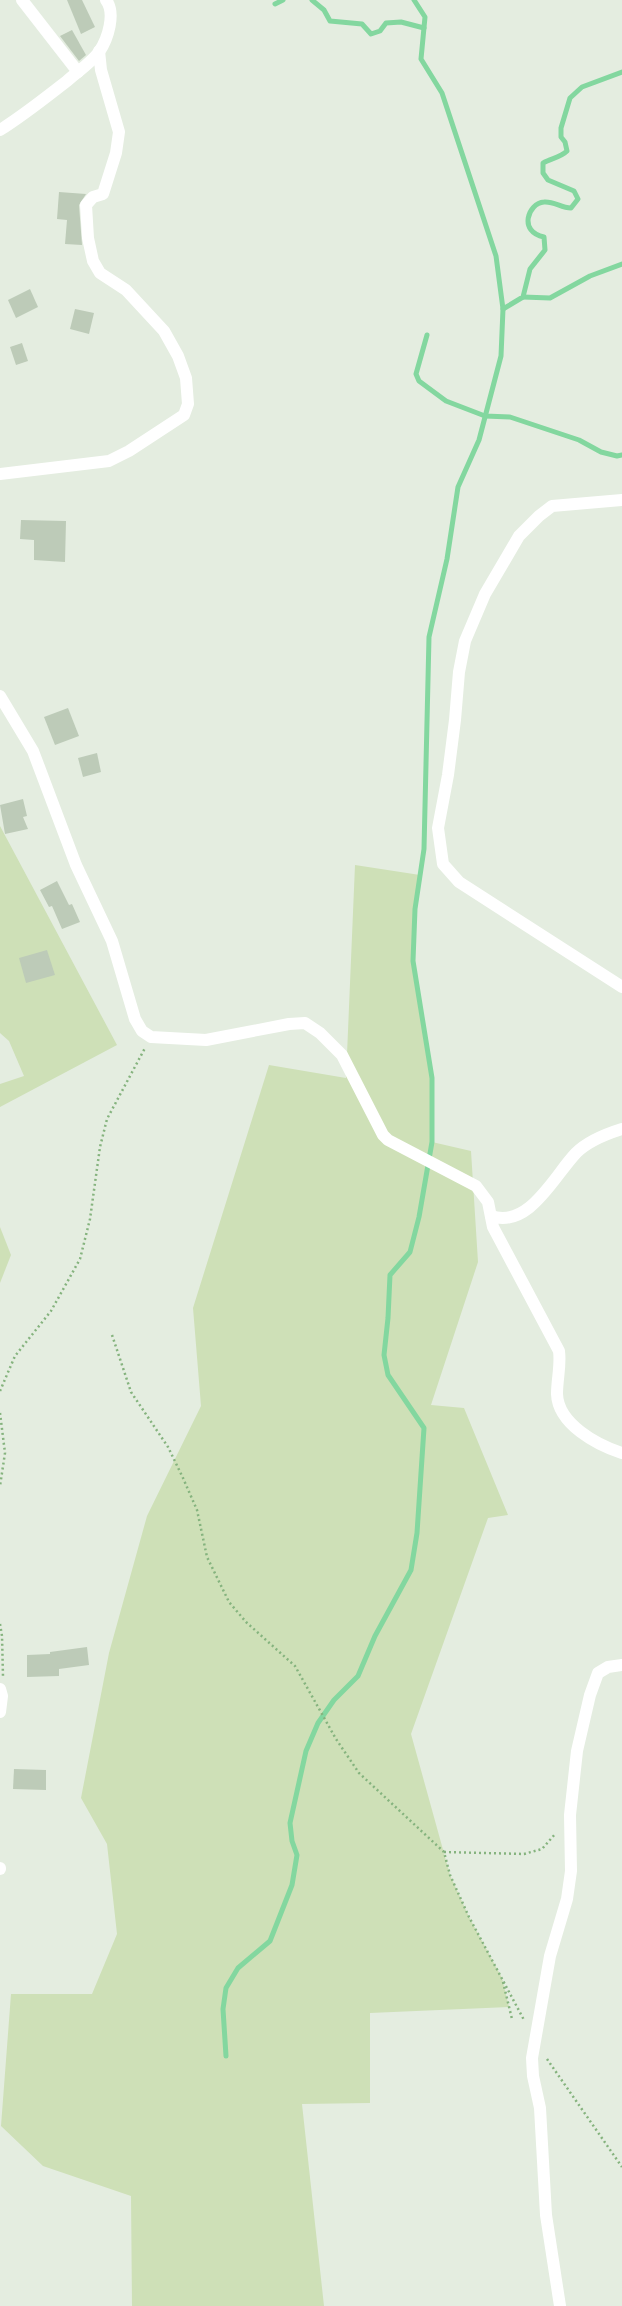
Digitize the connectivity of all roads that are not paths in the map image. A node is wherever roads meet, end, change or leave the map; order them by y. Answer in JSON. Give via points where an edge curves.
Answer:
{"nodes":[{"id":1,"x":22,"y":0,"type":"edge"},
{"id":2,"x":106,"y":0,"type":"edge"},
{"id":3,"x":99,"y":51,"type":"junction"},
{"id":4,"x":78,"y":72,"type":"junction"},
{"id":5,"x":0,"y":130,"type":"edge"},
{"id":6,"x":0,"y":474,"type":"edge"},
{"id":7,"x":622,"y":500,"type":"edge"},
{"id":8,"x":0,"y":696,"type":"edge"},
{"id":9,"x":622,"y":987,"type":"edge"},
{"id":10,"x":622,"y":1129,"type":"edge"},
{"id":11,"x":491,"y":1216,"type":"junction"},
{"id":12,"x":622,"y":1452,"type":"edge"},
{"id":13,"x":622,"y":1665,"type":"edge"},
{"id":14,"x":1,"y":1692,"type":"edge"},
{"id":15,"x":0,"y":1712,"type":"edge"},
{"id":16,"x":560,"y":2306,"type":"edge"}],
"edges":[{"from":1,"to":4,"type":"street"},
{"from":2,"to":3,"type":"street","via":[[110,4],[112,21]]},
{"from":3,"to":4,"type":"street"},
{"from":3,"to":6,"type":"street","via":[[101,70],[119,132],[116,153],[103,194],[93,197],[86,205],[88,238],[93,262],[100,273],[126,290],[164,331],[178,356],[186,378],[188,404],[184,415],[109,461]]},
{"from":4,"to":5,"type":"street","via":[[28,112]]},
{"from":7,"to":9,"type":"street","via":[[552,506],[519,536],[485,594],[465,641],[459,672],[448,774],[438,828],[444,864],[459,882]]},
{"from":8,"to":11,"type":"street","via":[[33,751],[76,865],[112,941],[135,1019],[142,1031],[151,1037],[206,1040],[305,1023],[320,1032],[342,1055],[383,1135],[400,1147],[476,1186],[484,1194]]},
{"from":10,"to":11,"type":"street","via":[[591,1142],[577,1152],[533,1204],[517,1216],[503,1219]]},
{"from":11,"to":12,"type":"street","via":[[492,1227],[559,1351],[557,1394],[560,1408],[585,1434],[609,1449]]},
{"from":13,"to":16,"type":"street","via":[[608,1667],[598,1673],[577,1750],[570,1815],[571,1871],[567,1899],[550,1956],[532,2058],[540,2108],[546,2215]]},
{"from":14,"to":15,"type":"street"}]}
